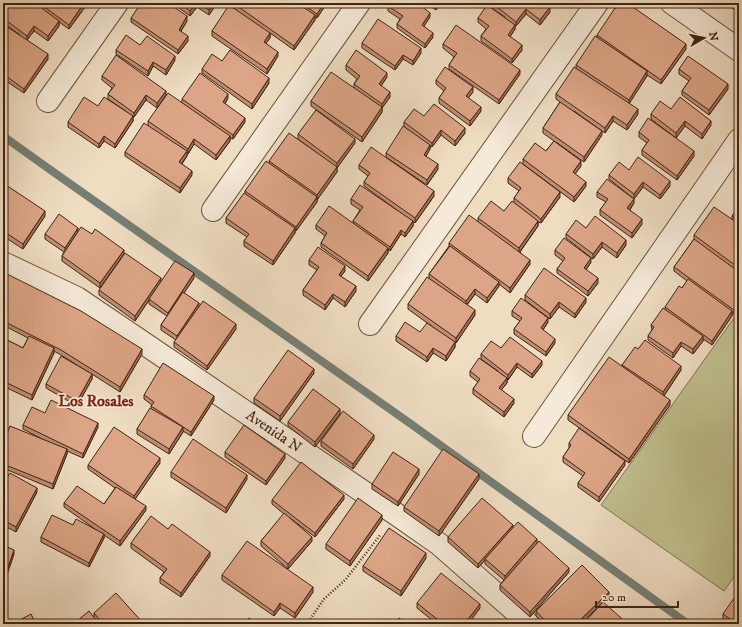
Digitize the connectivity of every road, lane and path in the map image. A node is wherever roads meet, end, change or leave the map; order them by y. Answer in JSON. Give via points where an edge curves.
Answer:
{"nodes":[{"id":1,"x":117,"y":3,"type":"edge"},
{"id":2,"x":359,"y":3,"type":"edge"},
{"id":3,"x":597,"y":3,"type":"edge"},
{"id":4,"x":672,"y":3,"type":"edge"},
{"id":5,"x":739,"y":50,"type":"edge"},
{"id":6,"x":48,"y":101,"type":"dead end"},
{"id":7,"x":739,"y":140,"type":"edge"},
{"id":8,"x":213,"y":210,"type":"dead end"},
{"id":9,"x":3,"y":263,"type":"edge"},
{"id":10,"x":370,"y":324,"type":"dead end"},
{"id":11,"x":534,"y":436,"type":"dead end"},
{"id":12,"x":396,"y":514,"type":"junction"},
{"id":13,"x":307,"y":624,"type":"edge"},
{"id":14,"x":528,"y":624,"type":"edge"}],
"edges":[{"from":1,"to":6,"type":"street"},
{"from":2,"to":8,"type":"street"},
{"from":3,"to":10,"type":"street"},
{"from":4,"to":5,"type":"street"},
{"from":7,"to":11,"type":"street"},
{"from":9,"to":12,"type":"street","name":"Avenida N","via":[[77,298]]},
{"from":12,"to":13,"type":"path","via":[[346,580],[324,599]]},
{"from":12,"to":14,"type":"street","name":"Avenida N","via":[[439,544]]}]}
